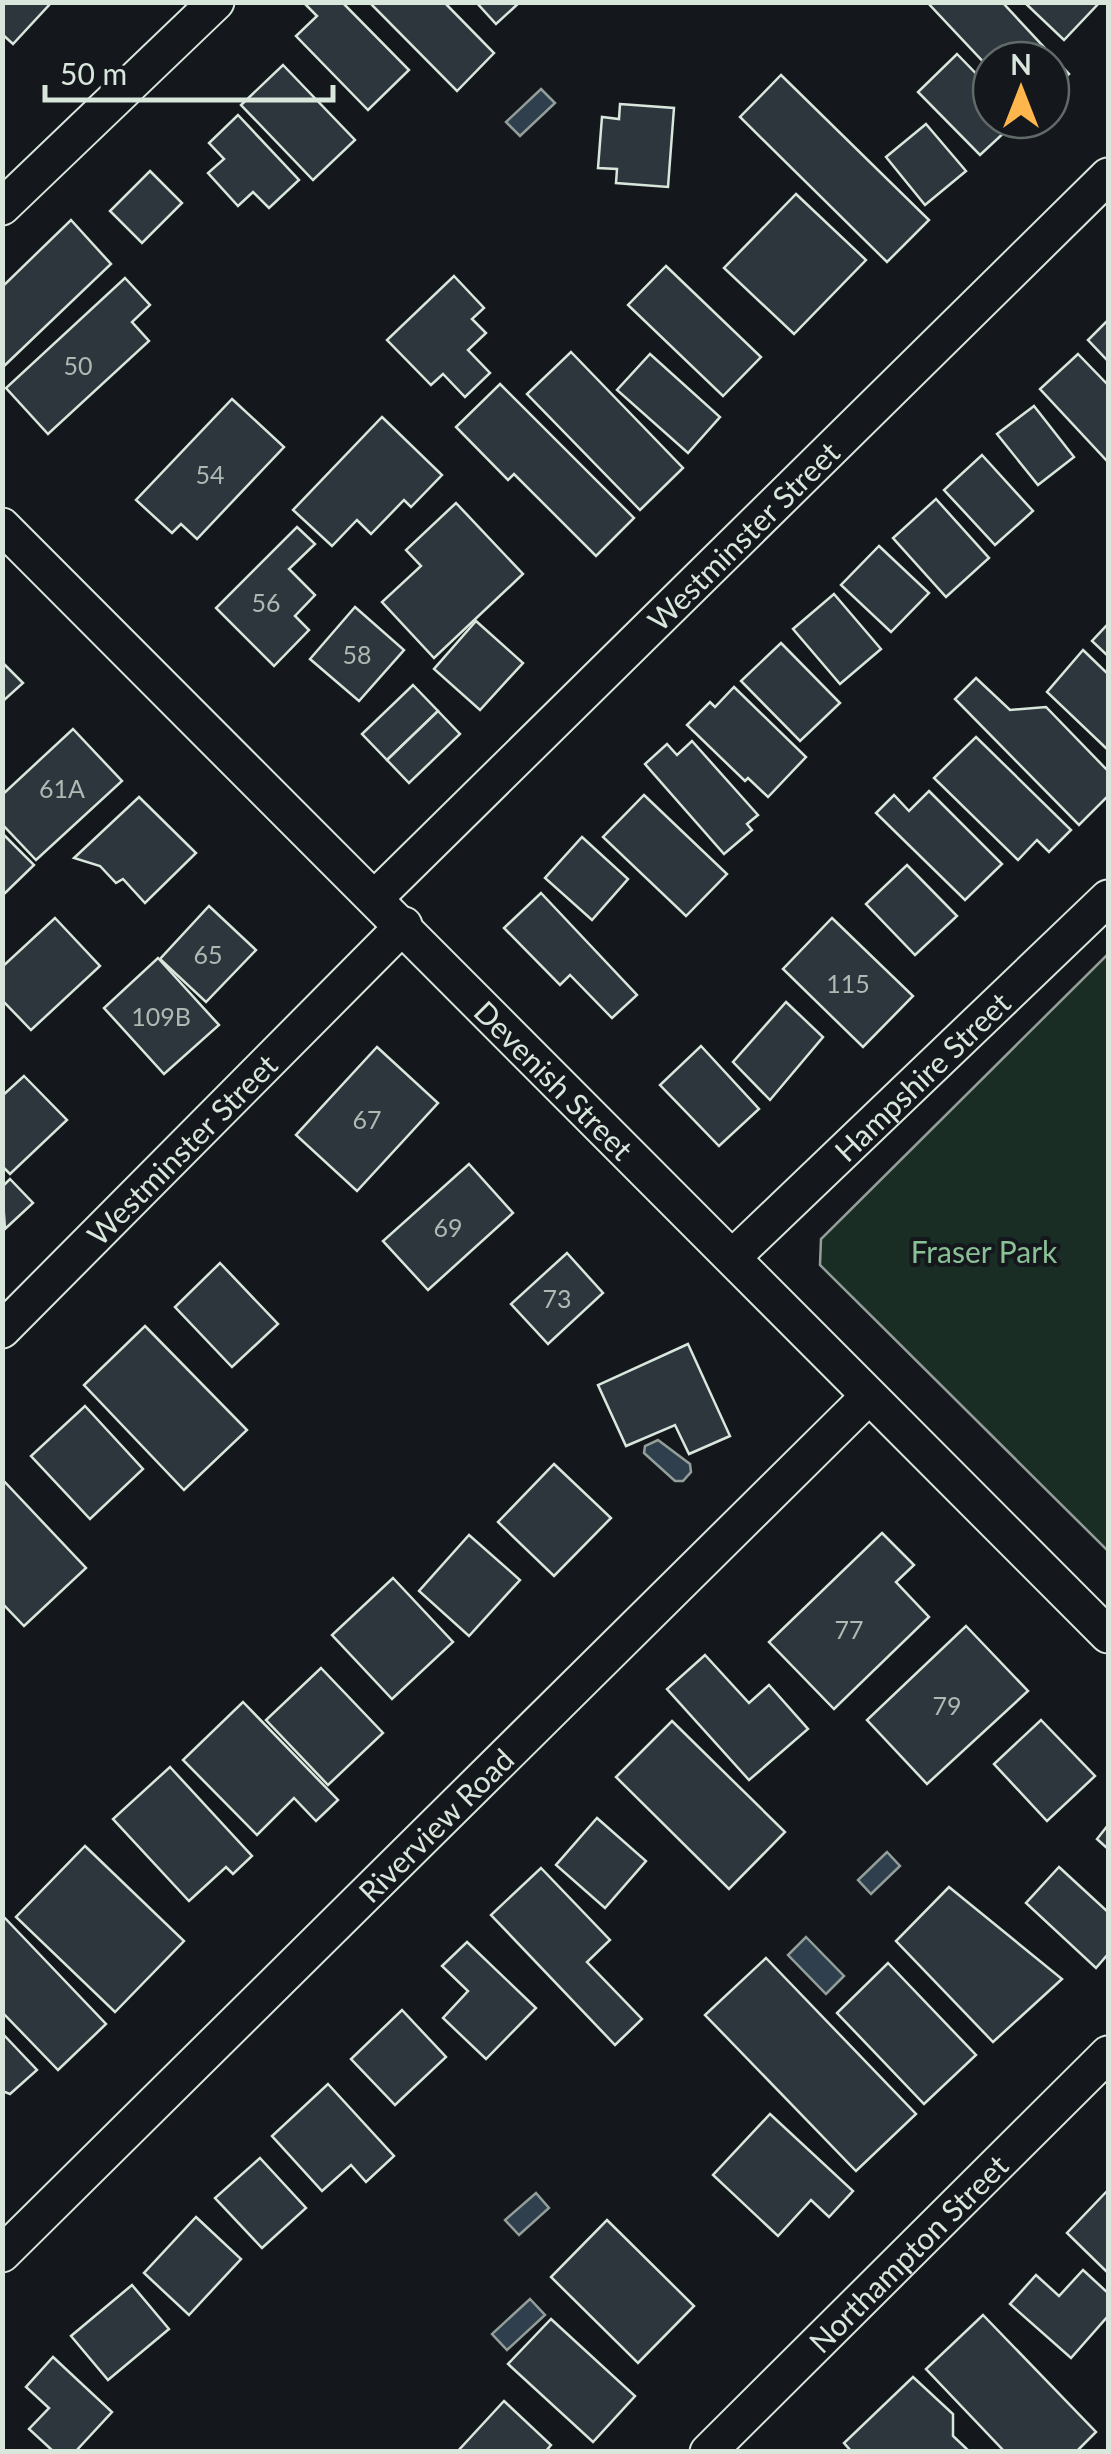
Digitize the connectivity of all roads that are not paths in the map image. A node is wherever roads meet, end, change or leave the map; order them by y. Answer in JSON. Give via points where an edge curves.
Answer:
{"nodes":[{"id":1,"x":216,"y":2,"type":"edge"},
{"id":2,"x":1108,"y":176,"type":"edge"},
{"id":3,"x":2,"y":208,"type":"edge"},
{"id":4,"x":2,"y":526,"type":"edge"},
{"id":5,"x":376,"y":897,"type":"junction"},
{"id":6,"x":1108,"y":898,"type":"edge"},
{"id":7,"x":404,"y":925,"type":"junction"},
{"id":8,"x":734,"y":1256,"type":"junction"},
{"id":9,"x":2,"y":1330,"type":"edge"},
{"id":10,"x":868,"y":1396,"type":"junction"},
{"id":11,"x":1108,"y":1635,"type":"edge"},
{"id":12,"x":1108,"y":2054,"type":"edge"},
{"id":13,"x":2,"y":2254,"type":"edge"},
{"id":14,"x":708,"y":2452,"type":"edge"}],
"edges":[{"from":1,"to":3,"type":"street"},
{"from":2,"to":5,"type":"street","name":"Westminster Street"},
{"from":4,"to":5,"type":"street","name":"Devenish Street"},
{"from":5,"to":7,"type":"street","name":"Devenish Street"},
{"from":6,"to":8,"type":"street","name":"Hampshire Street"},
{"from":7,"to":8,"type":"street","name":"Devenish Street"},
{"from":7,"to":9,"type":"street","name":"Westminster Street"},
{"from":8,"to":10,"type":"street","name":"Devenish Street"},
{"from":10,"to":11,"type":"street","name":"Devenish Street"},
{"from":10,"to":13,"type":"street","name":"Riverview Road"},
{"from":12,"to":14,"type":"street","name":"Northampton Street"}]}
